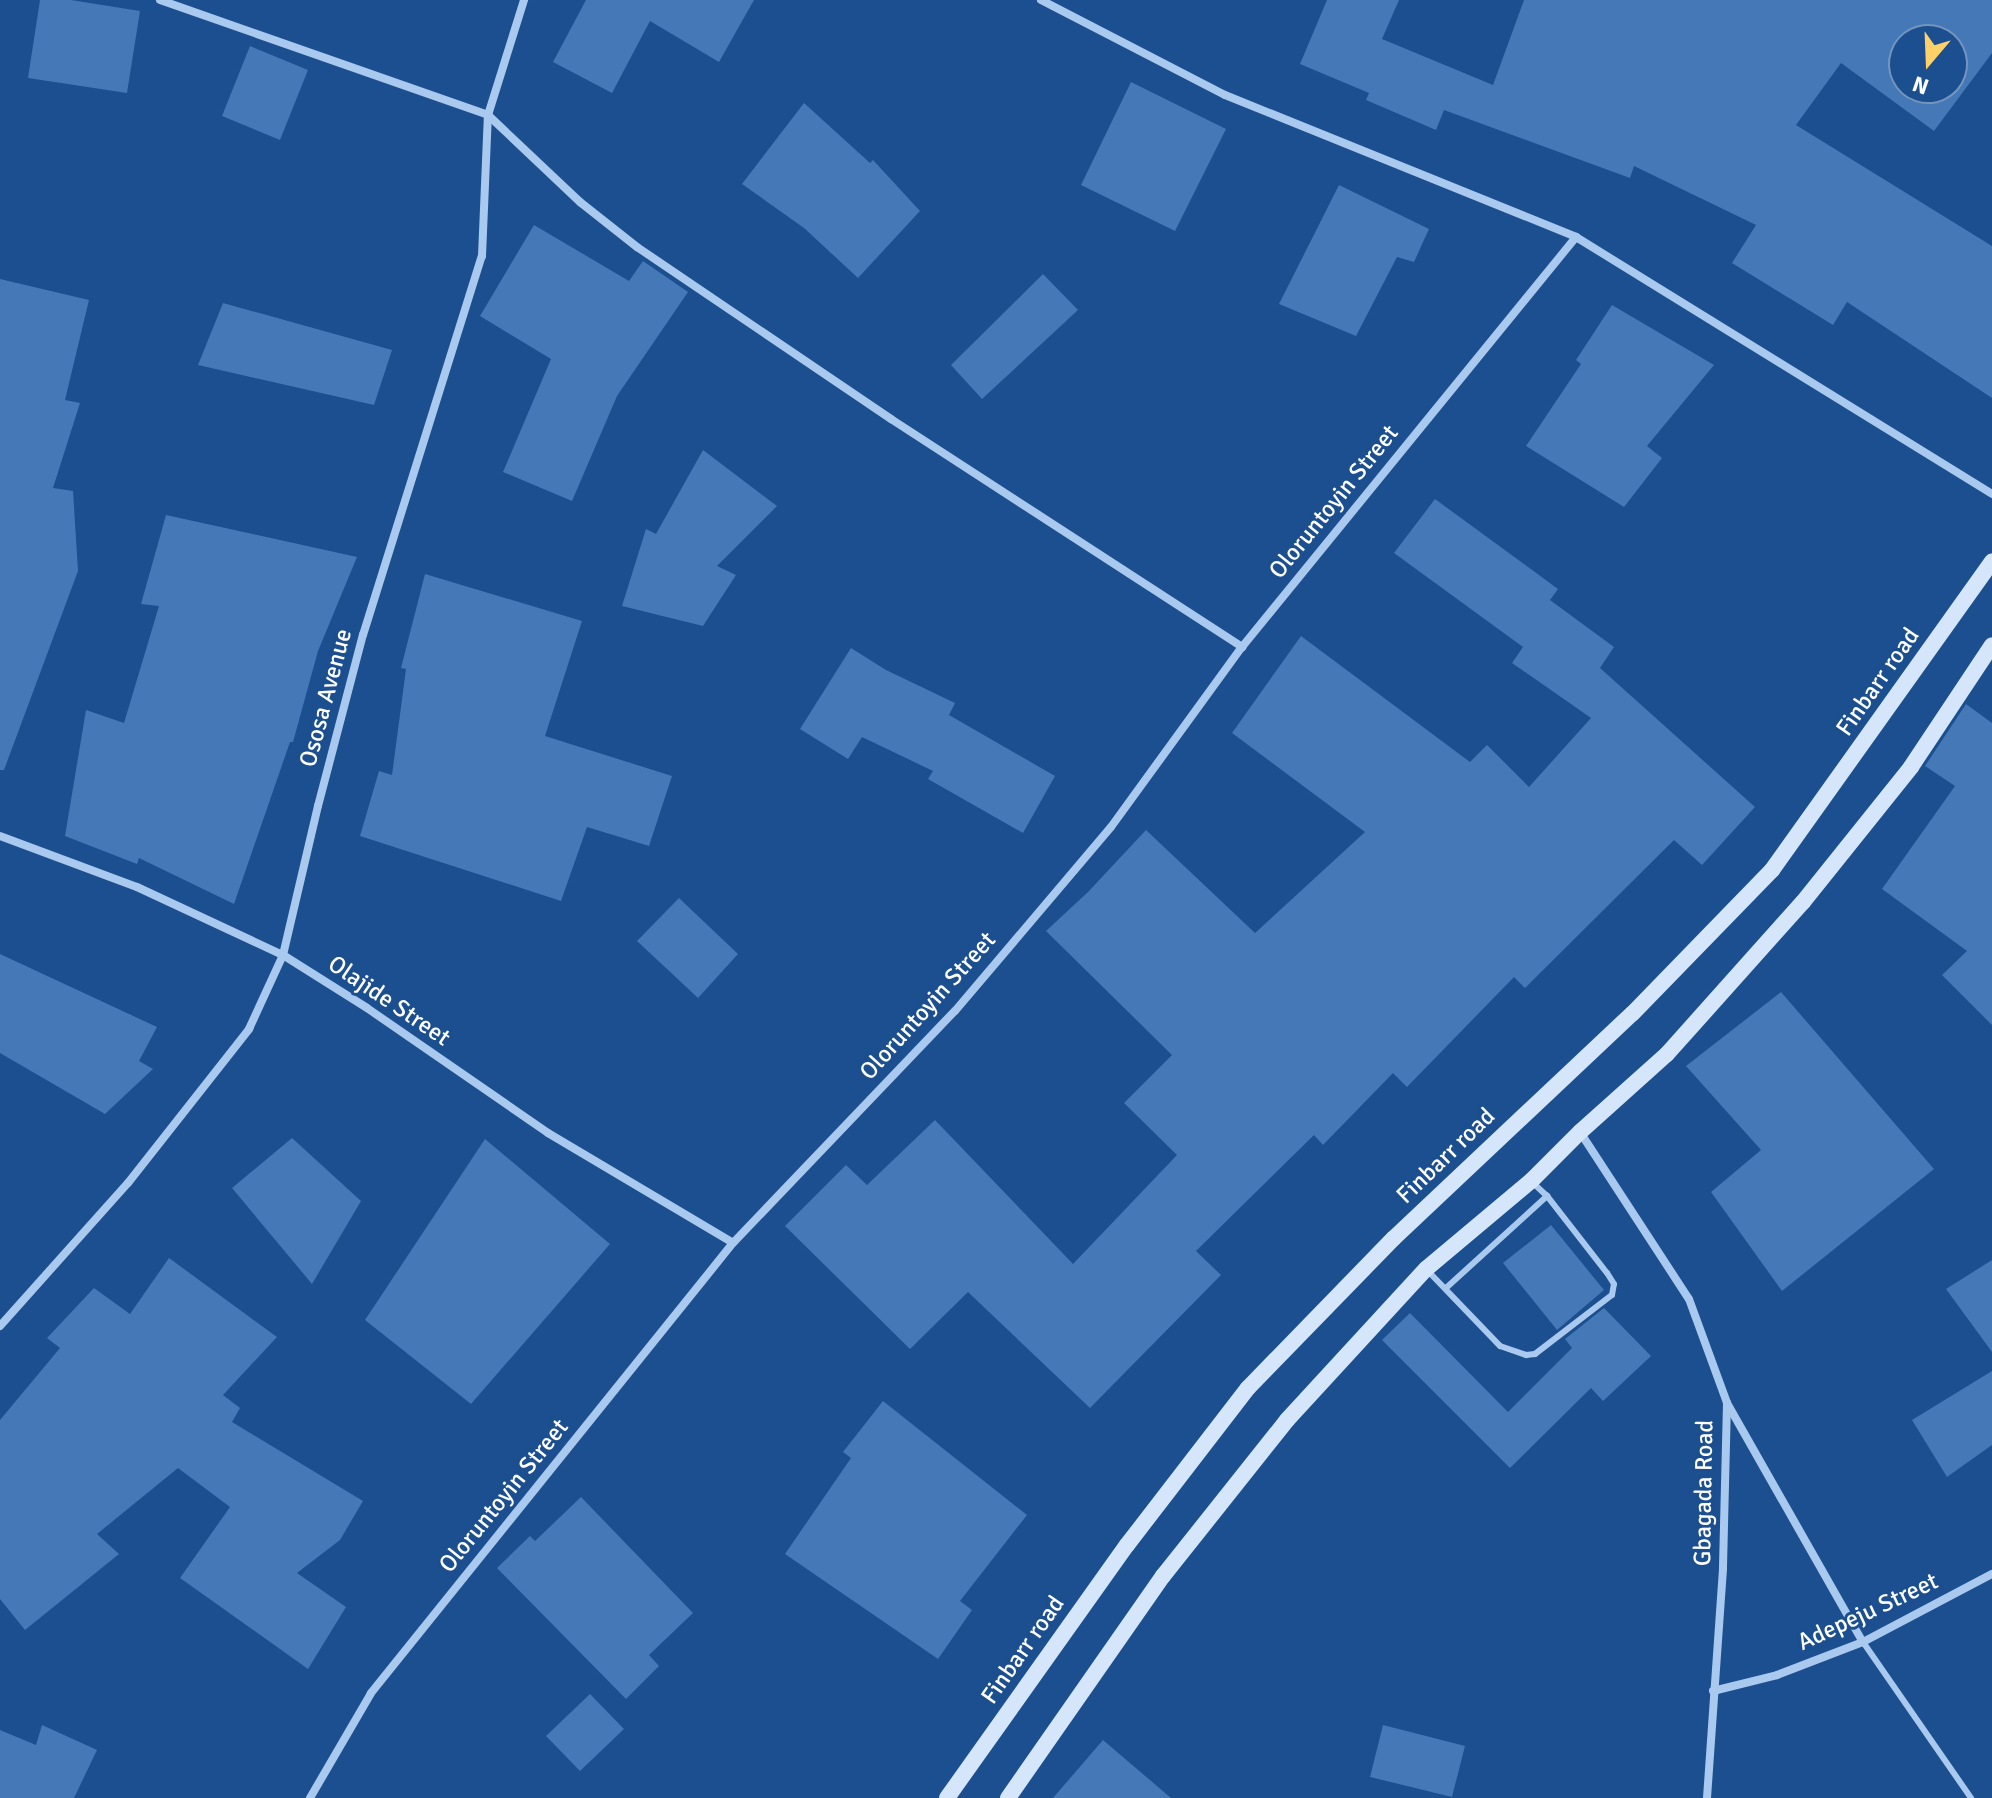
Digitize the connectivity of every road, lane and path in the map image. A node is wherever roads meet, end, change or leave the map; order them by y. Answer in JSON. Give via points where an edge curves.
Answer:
{"nodes":[{"id":1,"x":160,"y":0,"type":"edge"},
{"id":2,"x":524,"y":0,"type":"edge"},
{"id":3,"x":1041,"y":0,"type":"edge"},
{"id":4,"x":488,"y":115,"type":"junction"},
{"id":5,"x":1576,"y":237,"type":"junction"},
{"id":6,"x":1992,"y":494,"type":"edge"},
{"id":7,"x":1992,"y":562,"type":"edge"},
{"id":8,"x":1992,"y":645,"type":"edge"},
{"id":9,"x":1242,"y":647,"type":"junction"},
{"id":10,"x":0,"y":836,"type":"edge"},
{"id":11,"x":283,"y":955,"type":"junction"},
{"id":12,"x":1580,"y":1132,"type":"junction"},
{"id":13,"x":1531,"y":1181,"type":"junction"},
{"id":14,"x":1547,"y":1196,"type":"junction"},
{"id":15,"x":733,"y":1243,"type":"junction"},
{"id":16,"x":1426,"y":1269,"type":"junction"},
{"id":17,"x":1446,"y":1288,"type":"junction"},
{"id":18,"x":0,"y":1326,"type":"edge"},
{"id":19,"x":1727,"y":1403,"type":"junction"},
{"id":20,"x":1992,"y":1574,"type":"edge"},
{"id":21,"x":1863,"y":1642,"type":"junction"},
{"id":22,"x":1713,"y":1691,"type":"junction"},
{"id":23,"x":310,"y":1798,"type":"edge"},
{"id":24,"x":947,"y":1798,"type":"edge"},
{"id":25,"x":1008,"y":1798,"type":"edge"},
{"id":26,"x":1707,"y":1798,"type":"edge"},
{"id":27,"x":1971,"y":1798,"type":"edge"}],
"edges":[{"from":1,"to":4,"type":"street"},
{"from":2,"to":4,"type":"street","name":"Ososa Avenue"},
{"from":3,"to":5,"type":"street","via":[[1225,95]]},
{"from":4,"to":9,"type":"street","via":[[580,202],[673,272]]},
{"from":4,"to":11,"type":"street","name":"Ososa Avenue","via":[[482,256],[363,635]]},
{"from":5,"to":6,"type":"street"},
{"from":5,"to":9,"type":"street","name":"Oloruntoyin Street"},
{"from":7,"to":24,"type":"main road","name":"Finbarr road","via":[[1772,870],[1632,1014],[1394,1238],[1248,1388],[1127,1545]]},
{"from":8,"to":12,"type":"main road","via":[[1911,767],[1803,902],[1667,1054]]},
{"from":9,"to":15,"type":"street","name":"Oloruntoyin Street","via":[[1111,827],[955,1011]]},
{"from":10,"to":11,"type":"street","name":"Olajide Street","via":[[137,887]]},
{"from":11,"to":15,"type":"street","name":"Olajide Street","via":[[548,1133]]},
{"from":11,"to":18,"type":"street","name":"Ososa Avenue","via":[[249,1029],[128,1183]]},
{"from":12,"to":13,"type":"main road"},
{"from":12,"to":19,"type":"street","name":"Gbagada Road","via":[[1689,1299]]},
{"from":13,"to":14,"type":"lane"},
{"from":13,"to":16,"type":"main road"},
{"from":14,"to":17,"type":"lane"},
{"from":14,"to":17,"type":"lane","via":[[1607,1273],[1614,1284],[1612,1295],[1535,1354],[1526,1355],[1500,1346]]},
{"from":15,"to":23,"type":"street","name":"Oloruntoyin Street","via":[[371,1693]]},
{"from":16,"to":17,"type":"lane"},
{"from":16,"to":25,"type":"main road","via":[[1287,1420],[1163,1576]]},
{"from":19,"to":21,"type":"street"},
{"from":19,"to":22,"type":"street","name":"Gbagada Road","via":[[1723,1569]]},
{"from":20,"to":21,"type":"street","name":"Adepeju Street"},
{"from":21,"to":22,"type":"street","name":"Adepeju Street","via":[[1777,1675]]},
{"from":21,"to":27,"type":"lane"},
{"from":22,"to":26,"type":"street","name":"Gbagada Road"}]}
